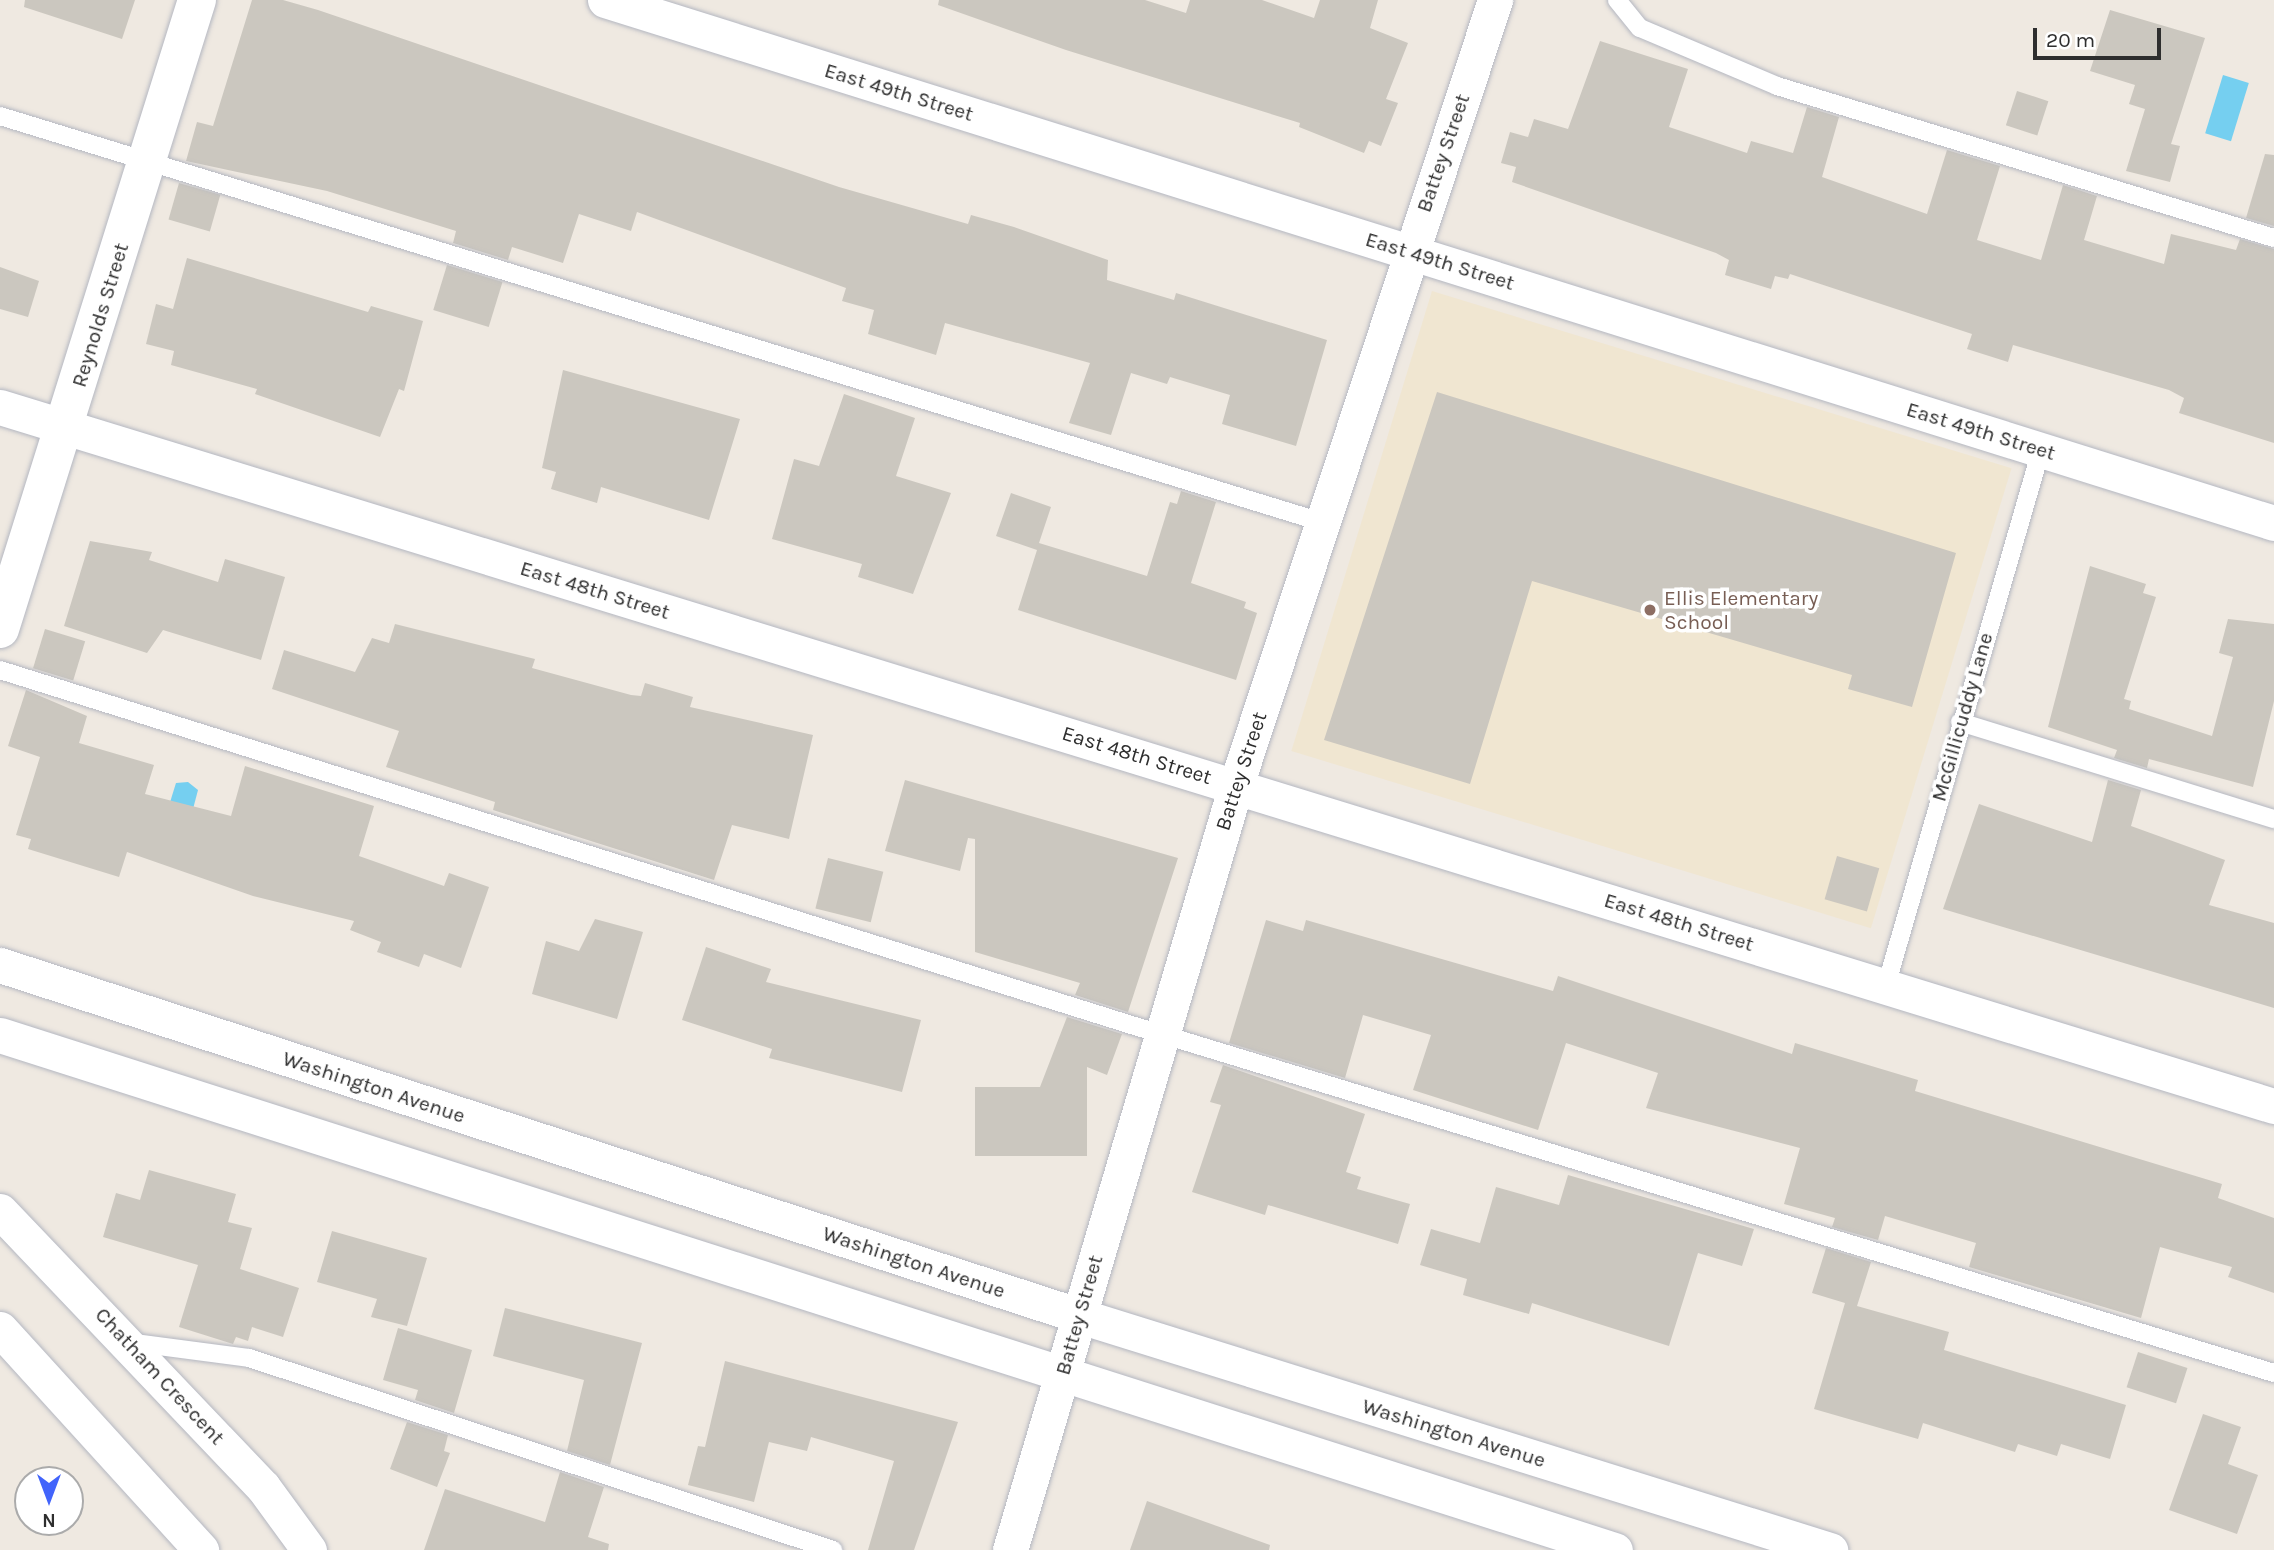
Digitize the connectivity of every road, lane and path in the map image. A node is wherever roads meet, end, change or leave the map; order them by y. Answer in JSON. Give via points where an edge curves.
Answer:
{"nodes":[{"id":1,"x":197,"y":0,"type":"edge"},
{"id":2,"x":605,"y":0,"type":"edge"},
{"id":3,"x":1495,"y":0,"type":"edge"},
{"id":4,"x":1617,"y":0,"type":"edge"},
{"id":5,"x":0,"y":116,"type":"edge"},
{"id":6,"x":147,"y":162,"type":"junction"},
{"id":7,"x":2274,"y":238,"type":"edge"},
{"id":8,"x":1409,"y":251,"type":"junction"},
{"id":9,"x":0,"y":407,"type":"edge"},
{"id":10,"x":65,"y":428,"type":"junction"},
{"id":11,"x":2040,"y":450,"type":"junction"},
{"id":12,"x":1321,"y":522,"type":"junction"},
{"id":13,"x":2274,"y":523,"type":"edge"},
{"id":14,"x":0,"y":629,"type":"edge"},
{"id":15,"x":0,"y":670,"type":"edge"},
{"id":16,"x":1960,"y":722,"type":"junction"},
{"id":17,"x":1236,"y":785,"type":"junction"},
{"id":18,"x":2274,"y":819,"type":"edge"},
{"id":19,"x":0,"y":965,"type":"edge"},
{"id":20,"x":1886,"y":986,"type":"junction"},
{"id":21,"x":1161,"y":1034,"type":"junction"},
{"id":22,"x":0,"y":1035,"type":"edge"},
{"id":23,"x":2274,"y":1106,"type":"edge"},
{"id":24,"x":0,"y":1211,"type":"edge"},
{"id":25,"x":1080,"y":1316,"type":"junction"},
{"id":26,"x":0,"y":1329,"type":"edge"},
{"id":27,"x":128,"y":1342,"type":"junction"},
{"id":28,"x":2274,"y":1373,"type":"edge"},
{"id":29,"x":1061,"y":1377,"type":"junction"},
{"id":30,"x":201,"y":1550,"type":"edge"},
{"id":31,"x":309,"y":1550,"type":"edge"},
{"id":32,"x":833,"y":1550,"type":"edge"},
{"id":33,"x":1010,"y":1550,"type":"edge"},
{"id":34,"x":1615,"y":1550,"type":"edge"},
{"id":35,"x":1830,"y":1550,"type":"edge"}],
"edges":[{"from":1,"to":6,"type":"street","name":"Reynolds Street"},
{"from":2,"to":8,"type":"street","name":"East 49th Street"},
{"from":3,"to":8,"type":"street","name":"Battey Street"},
{"from":4,"to":7,"type":"lane","via":[[1640,28],[1777,86]]},
{"from":5,"to":6,"type":"lane"},
{"from":6,"to":10,"type":"street","name":"Reynolds Street"},
{"from":6,"to":12,"type":"lane"},
{"from":8,"to":11,"type":"street","name":"East 49th Street"},
{"from":8,"to":12,"type":"street","name":"Battey Street"},
{"from":9,"to":10,"type":"street","name":"East 48th Street"},
{"from":10,"to":14,"type":"street","name":"Reynolds Street"},
{"from":10,"to":17,"type":"street","name":"East 48th Street"},
{"from":11,"to":13,"type":"street","name":"East 49th Street"},
{"from":11,"to":16,"type":"lane","name":"McGillicuddy Lane"},
{"from":12,"to":17,"type":"street","name":"Battey Street"},
{"from":15,"to":21,"type":"lane"},
{"from":16,"to":18,"type":"lane"},
{"from":16,"to":20,"type":"lane","name":"McGillicuddy Lane"},
{"from":17,"to":20,"type":"street","name":"East 48th Street"},
{"from":17,"to":21,"type":"street","name":"Battey Street"},
{"from":19,"to":25,"type":"street","name":"Washington Avenue"},
{"from":20,"to":23,"type":"street","name":"East 48th Street"},
{"from":21,"to":25,"type":"street","name":"Battey Street"},
{"from":21,"to":28,"type":"lane"},
{"from":22,"to":29,"type":"street"},
{"from":24,"to":27,"type":"street","name":"Chatham Crescent"},
{"from":25,"to":29,"type":"street","name":"Battey Street"},
{"from":25,"to":35,"type":"street","name":"Washington Avenue"},
{"from":26,"to":30,"type":"street"},
{"from":27,"to":31,"type":"street","name":"Chatham Crescent","via":[[263,1487]]},
{"from":27,"to":32,"type":"lane","via":[[249,1358]]},
{"from":29,"to":33,"type":"street","name":"Battey Street"},
{"from":29,"to":34,"type":"street"}]}
